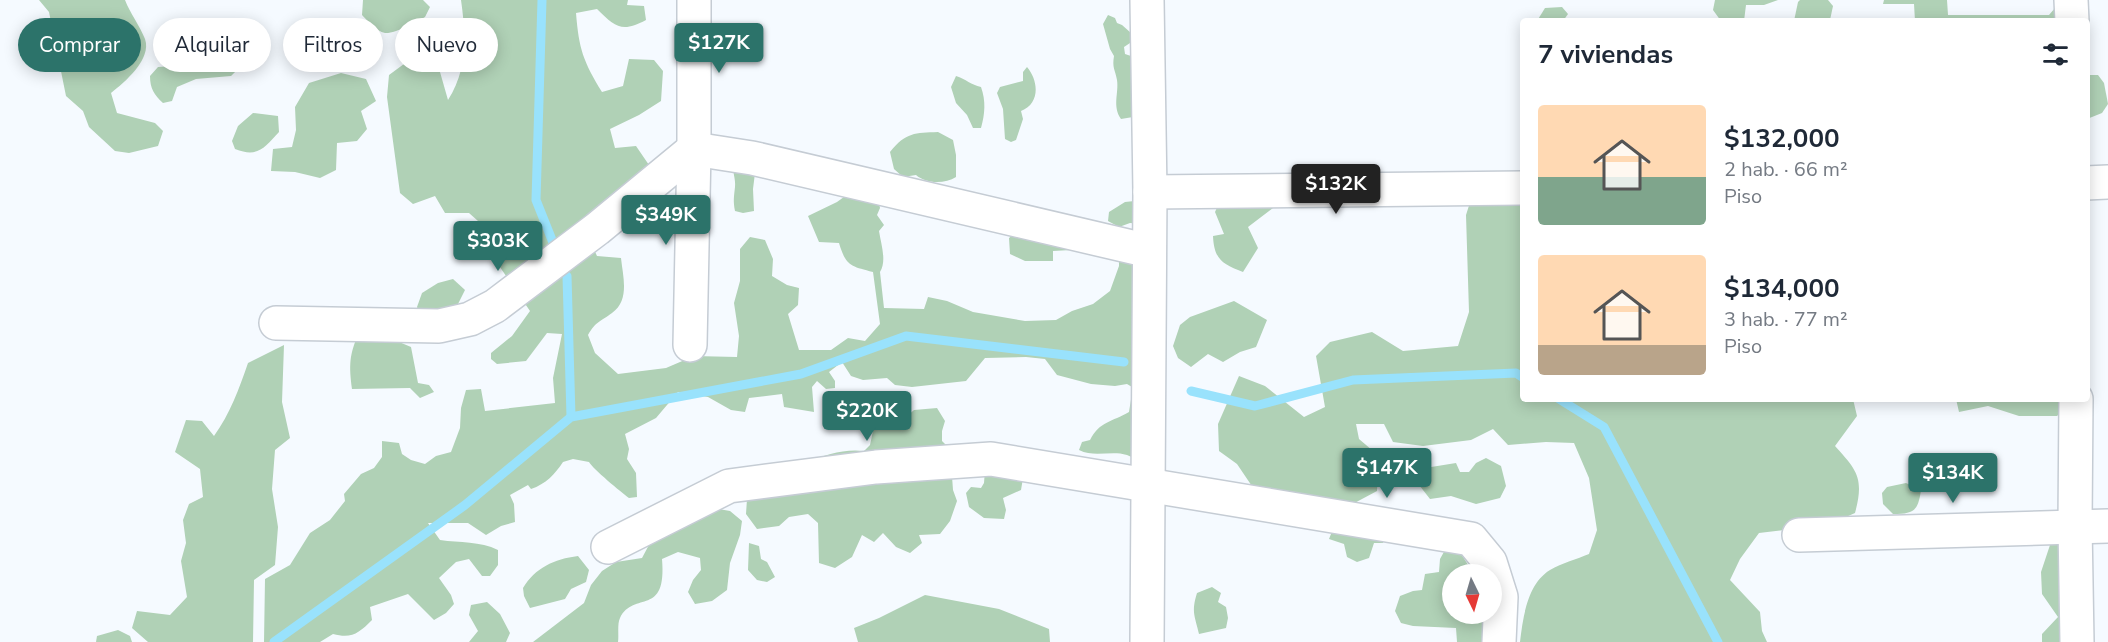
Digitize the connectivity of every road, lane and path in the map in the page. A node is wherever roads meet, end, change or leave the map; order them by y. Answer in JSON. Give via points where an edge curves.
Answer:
{"nodes":[{"id":1,"x":694,"y":0,"type":"edge"},
{"id":2,"x":1147,"y":0,"type":"edge"},
{"id":3,"x":2071,"y":0,"type":"edge"},
{"id":4,"x":2072,"y":18,"type":"edge"},
{"id":5,"x":694,"y":149,"type":"junction"},
{"id":6,"x":2108,"y":182,"type":"edge"},
{"id":7,"x":2090,"y":183,"type":"edge"},
{"id":8,"x":1520,"y":188,"type":"edge"},
{"id":9,"x":1150,"y":192,"type":"junction"},
{"id":10,"x":1149,"y":251,"type":"junction"},
{"id":11,"x":276,"y":323,"type":"dead end"},
{"id":12,"x":690,"y":345,"type":"dead end"},
{"id":13,"x":2076,"y":402,"type":"edge"},
{"id":14,"x":1148,"y":485,"type":"junction"},
{"id":15,"x":2075,"y":525,"type":"junction"},
{"id":16,"x":2108,"y":526,"type":"edge"},
{"id":17,"x":1799,"y":535,"type":"dead end"},
{"id":18,"x":608,"y":547,"type":"dead end"},
{"id":19,"x":1147,"y":642,"type":"edge"},
{"id":20,"x":1499,"y":642,"type":"edge"},
{"id":21,"x":2077,"y":642,"type":"edge"}],
"edges":[{"from":1,"to":5,"type":"street"},
{"from":2,"to":9,"type":"street"},
{"from":3,"to":4,"type":"street"},
{"from":5,"to":10,"type":"street","via":[[752,158]]},
{"from":5,"to":11,"type":"street","via":[[597,229],[495,306],[470,319],[440,326]]},
{"from":5,"to":12,"type":"street"},
{"from":6,"to":7,"type":"street"},
{"from":8,"to":9,"type":"street"},
{"from":9,"to":10,"type":"street"},
{"from":10,"to":14,"type":"street"},
{"from":13,"to":15,"type":"street"},
{"from":14,"to":18,"type":"street","via":[[991,459],[876,467],[729,486]]},
{"from":14,"to":19,"type":"street"},
{"from":14,"to":20,"type":"street","via":[[1471,539],[1490,562],[1501,597]]},
{"from":15,"to":16,"type":"street"},
{"from":15,"to":17,"type":"street"},
{"from":15,"to":21,"type":"street"}]}
